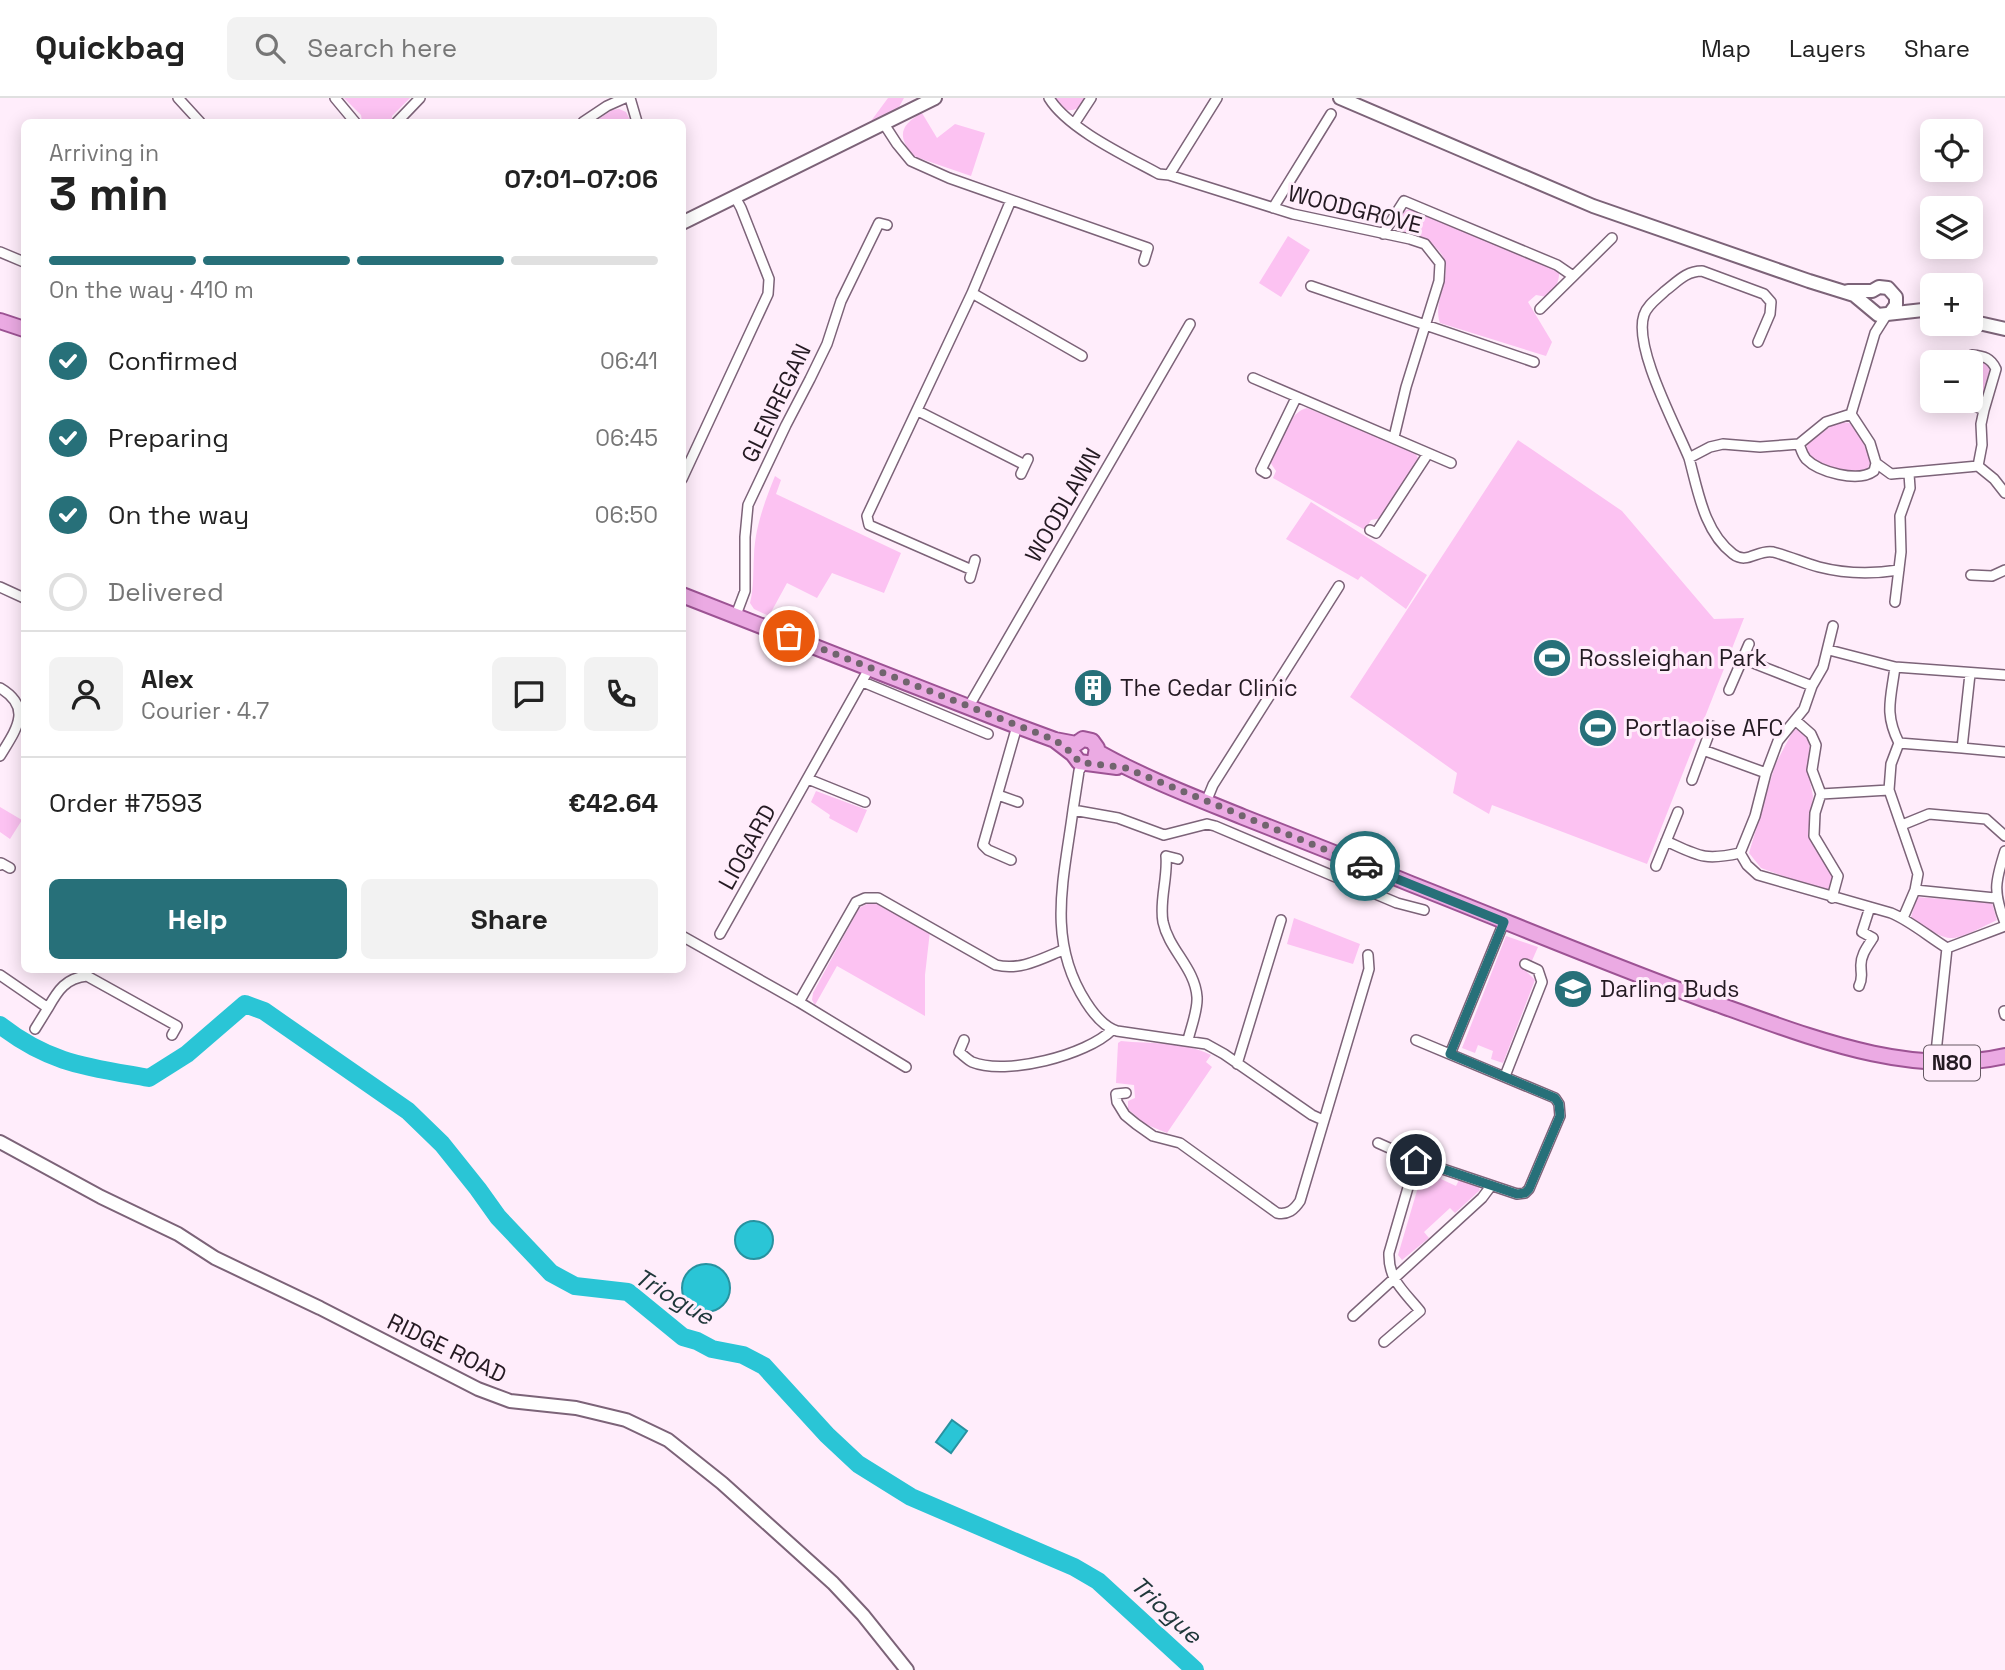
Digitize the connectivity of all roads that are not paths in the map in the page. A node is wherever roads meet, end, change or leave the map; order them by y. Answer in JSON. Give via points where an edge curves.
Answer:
{"nodes":[{"id":1,"x":178,"y":98,"type":"edge"},
{"id":2,"x":335,"y":98,"type":"edge"},
{"id":3,"x":420,"y":98,"type":"edge"},
{"id":4,"x":627,"y":98,"type":"edge"},
{"id":5,"x":935,"y":98,"type":"edge"},
{"id":6,"x":1049,"y":98,"type":"edge"},
{"id":7,"x":1091,"y":98,"type":"edge"},
{"id":8,"x":1217,"y":98,"type":"edge"},
{"id":9,"x":1340,"y":98,"type":"edge"},
{"id":10,"x":914,"y":103,"type":"edge"},
{"id":11,"x":1331,"y":114,"type":"dead end"},
{"id":12,"x":197,"y":119,"type":"edge"},
{"id":13,"x":352,"y":119,"type":"edge"},
{"id":14,"x":400,"y":119,"type":"edge"},
{"id":15,"x":588,"y":119,"type":"edge"},
{"id":16,"x":636,"y":119,"type":"edge"},
{"id":17,"x":884,"y":124,"type":"junction"},
{"id":18,"x":1074,"y":124,"type":"junction"},
{"id":19,"x":1169,"y":175,"type":"junction"},
{"id":20,"x":735,"y":197,"type":"junction"},
{"id":21,"x":1010,"y":200,"type":"junction"},
{"id":22,"x":1273,"y":208,"type":"junction"},
{"id":23,"x":686,"y":221,"type":"edge"},
{"id":24,"x":887,"y":225,"type":"dead end"},
{"id":25,"x":1383,"y":234,"type":"junction"},
{"id":26,"x":1612,"y":238,"type":"dead end"},
{"id":27,"x":0,"y":252,"type":"edge"},
{"id":28,"x":21,"y":261,"type":"edge"},
{"id":29,"x":1144,"y":261,"type":"dead end"},
{"id":30,"x":1573,"y":276,"type":"junction"},
{"id":31,"x":1311,"y":286,"type":"dead end"},
{"id":32,"x":1844,"y":291,"type":"junction"},
{"id":33,"x":1872,"y":291,"type":"junction"},
{"id":34,"x":972,"y":293,"type":"junction"},
{"id":35,"x":1896,"y":297,"type":"junction"},
{"id":36,"x":1920,"y":308,"type":"edge"},
{"id":37,"x":1540,"y":309,"type":"dead end"},
{"id":38,"x":1871,"y":309,"type":"junction"},
{"id":39,"x":1920,"y":311,"type":"edge"},
{"id":40,"x":1889,"y":313,"type":"junction"},
{"id":41,"x":1,"y":322,"type":"edge"},
{"id":42,"x":1190,"y":324,"type":"dead end"},
{"id":43,"x":1983,"y":324,"type":"edge"},
{"id":44,"x":1426,"y":325,"type":"junction"},
{"id":45,"x":21,"y":328,"type":"edge"},
{"id":46,"x":2005,"y":329,"type":"edge"},
{"id":47,"x":1875,"y":333,"type":"junction"},
{"id":48,"x":1758,"y":342,"type":"dead end"},
{"id":49,"x":1983,"y":356,"type":"edge"},
{"id":50,"x":1082,"y":357,"type":"dead end"},
{"id":51,"x":1534,"y":362,"type":"dead end"},
{"id":52,"x":1254,"y":378,"type":"dead end"},
{"id":53,"x":1296,"y":398,"type":"junction"},
{"id":54,"x":1984,"y":410,"type":"joint"},
{"id":55,"x":918,"y":411,"type":"junction"},
{"id":56,"x":1850,"y":414,"type":"junction"},
{"id":57,"x":1394,"y":438,"type":"junction"},
{"id":58,"x":1799,"y":444,"type":"junction"},
{"id":59,"x":1427,"y":455,"type":"junction"},
{"id":60,"x":1689,"y":458,"type":"junction"},
{"id":61,"x":1877,"y":463,"type":"junction"},
{"id":62,"x":1451,"y":464,"type":"dead end"},
{"id":63,"x":1025,"y":466,"type":"dead end"},
{"id":64,"x":1978,"y":466,"type":"junction"},
{"id":65,"x":686,"y":470,"type":"edge"},
{"id":66,"x":1266,"y":473,"type":"dead end"},
{"id":67,"x":1909,"y":474,"type":"junction"},
{"id":68,"x":2005,"y":493,"type":"edge"},
{"id":69,"x":1370,"y":530,"type":"dead end"},
{"id":70,"x":972,"y":570,"type":"dead end"},
{"id":71,"x":1899,"y":570,"type":"junction"},
{"id":72,"x":2005,"y":570,"type":"edge"},
{"id":73,"x":1972,"y":575,"type":"dead end"},
{"id":74,"x":1339,"y":586,"type":"dead end"},
{"id":75,"x":0,"y":587,"type":"edge"},
{"id":76,"x":686,"y":596,"type":"edge"},
{"id":77,"x":21,"y":597,"type":"edge"},
{"id":78,"x":1895,"y":602,"type":"dead end"},
{"id":79,"x":736,"y":615,"type":"junction"},
{"id":80,"x":1833,"y":626,"type":"dead end"},
{"id":81,"x":1749,"y":644,"type":"dead end"},
{"id":82,"x":1829,"y":650,"type":"junction"},
{"id":83,"x":1743,"y":659,"type":"junction"},
{"id":84,"x":870,"y":667,"type":"junction"},
{"id":85,"x":1895,"y":667,"type":"junction"},
{"id":86,"x":1970,"y":674,"type":"junction"},
{"id":87,"x":2005,"y":675,"type":"edge"},
{"id":88,"x":863,"y":682,"type":"junction"},
{"id":89,"x":1812,"y":686,"type":"junction"},
{"id":90,"x":0,"y":688,"type":"edge"},
{"id":91,"x":1730,"y":690,"type":"dead end"},
{"id":92,"x":968,"y":706,"type":"junction"},
{"id":93,"x":1795,"y":720,"type":"junction"},
{"id":94,"x":1017,"y":726,"type":"junction"},
{"id":95,"x":1712,"y":726,"type":"dead end"},
{"id":96,"x":988,"y":734,"type":"dead end"},
{"id":97,"x":1899,"y":743,"type":"junction"},
{"id":98,"x":1962,"y":748,"type":"junction"},
{"id":99,"x":1703,"y":750,"type":"junction"},
{"id":100,"x":2005,"y":752,"type":"edge"},
{"id":101,"x":1084,"y":755,"type":"junction"},
{"id":102,"x":0,"y":756,"type":"edge"},
{"id":103,"x":1766,"y":774,"type":"junction"},
{"id":104,"x":808,"y":779,"type":"junction"},
{"id":105,"x":1692,"y":780,"type":"dead end"},
{"id":106,"x":1889,"y":790,"type":"junction"},
{"id":107,"x":1821,"y":794,"type":"junction"},
{"id":108,"x":998,"y":795,"type":"junction"},
{"id":109,"x":865,"y":802,"type":"dead end"},
{"id":110,"x":1018,"y":802,"type":"dead end"},
{"id":111,"x":1206,"y":802,"type":"junction"},
{"id":112,"x":1073,"y":810,"type":"junction"},
{"id":113,"x":1678,"y":812,"type":"dead end"},
{"id":114,"x":1902,"y":825,"type":"junction"},
{"id":115,"x":2005,"y":836,"type":"edge"},
{"id":116,"x":1666,"y":841,"type":"junction"},
{"id":117,"x":2005,"y":851,"type":"edge"},
{"id":118,"x":1740,"y":853,"type":"junction"},
{"id":119,"x":1178,"y":859,"type":"dead end"},
{"id":120,"x":1010,"y":860,"type":"dead end"},
{"id":121,"x":0,"y":865,"type":"edge"},
{"id":122,"x":1656,"y":866,"type":"dead end"},
{"id":123,"x":10,"y":868,"type":"dead end"},
{"id":124,"x":1915,"y":890,"type":"junction"},
{"id":125,"x":1832,"y":898,"type":"junction"},
{"id":126,"x":1995,"y":898,"type":"junction"},
{"id":127,"x":1870,"y":907,"type":"junction"},
{"id":128,"x":1424,"y":910,"type":"dead end"},
{"id":129,"x":1903,"y":918,"type":"junction"},
{"id":130,"x":1280,"y":920,"type":"dead end"},
{"id":131,"x":1504,"y":922,"type":"junction"},
{"id":132,"x":2005,"y":925,"type":"edge"},
{"id":133,"x":720,"y":934,"type":"dead end"},
{"id":134,"x":686,"y":938,"type":"edge"},
{"id":135,"x":1947,"y":948,"type":"junction"},
{"id":136,"x":1063,"y":950,"type":"junction"},
{"id":137,"x":1368,"y":955,"type":"dead end"},
{"id":138,"x":1525,"y":964,"type":"dead end"},
{"id":139,"x":0,"y":975,"type":"edge"},
{"id":140,"x":1859,"y":986,"type":"dead end"},
{"id":141,"x":799,"y":1002,"type":"junction"},
{"id":142,"x":48,"y":1008,"type":"junction"},
{"id":143,"x":35,"y":1030,"type":"dead end"},
{"id":144,"x":1112,"y":1030,"type":"junction"},
{"id":145,"x":172,"y":1035,"type":"dead end"},
{"id":146,"x":964,"y":1040,"type":"dead end"},
{"id":147,"x":1188,"y":1040,"type":"junction"},
{"id":148,"x":1416,"y":1040,"type":"dead end"},
{"id":149,"x":1450,"y":1054,"type":"junction"},
{"id":150,"x":2005,"y":1056,"type":"edge"},
{"id":151,"x":1935,"y":1062,"type":"junction"},
{"id":152,"x":1237,"y":1064,"type":"junction"},
{"id":153,"x":906,"y":1067,"type":"dead end"},
{"id":154,"x":1504,"y":1076,"type":"junction"},
{"id":155,"x":1126,"y":1093,"type":"dead end"},
{"id":156,"x":1323,"y":1119,"type":"junction"},
{"id":157,"x":0,"y":1142,"type":"edge"},
{"id":158,"x":1378,"y":1143,"type":"dead end"},
{"id":159,"x":1416,"y":1160,"type":"junction"},
{"id":160,"x":1491,"y":1186,"type":"junction"},
{"id":161,"x":1394,"y":1279,"type":"junction"},
{"id":162,"x":1353,"y":1316,"type":"dead end"},
{"id":163,"x":1384,"y":1342,"type":"dead end"},
{"id":164,"x":907,"y":1670,"type":"edge"}],
"edges":[{"from":1,"to":12,"type":"street"},
{"from":2,"to":13,"type":"street"},
{"from":3,"to":14,"type":"street"},
{"from":4,"to":15,"type":"street"},
{"from":4,"to":16,"type":"street"},
{"from":5,"to":10,"type":"street"},
{"from":6,"to":18,"type":"street","name":"WOODGROVE"},
{"from":7,"to":18,"type":"street"},
{"from":8,"to":19,"type":"street"},
{"from":9,"to":32,"type":"street","via":[[1593,206]]},
{"from":10,"to":17,"type":"street"},
{"from":11,"to":22,"type":"street","name":"WOODGROVE"},
{"from":17,"to":20,"type":"street"},
{"from":17,"to":21,"type":"street","via":[[911,161]]},
{"from":18,"to":19,"type":"street","name":"WOODGROVE","via":[[1158,174]]},
{"from":19,"to":22,"type":"street","name":"WOODGROVE"},
{"from":20,"to":23,"type":"street"},
{"from":20,"to":65,"type":"street","via":[[769,279],[768,294]]},
{"from":21,"to":29,"type":"street","via":[[1148,248]]},
{"from":21,"to":34,"type":"street"},
{"from":22,"to":25,"type":"street","name":"WOODGROVE"},
{"from":24,"to":79,"type":"street","name":"GLENREGAN","via":[[879,223],[841,301],[816,368],[748,505],[745,591]]},
{"from":25,"to":30,"type":"street","via":[[1404,201],[1557,265]]},
{"from":25,"to":44,"type":"street","name":"WOODGROVE","via":[[1425,244],[1440,263]]},
{"from":26,"to":30,"type":"street"},
{"from":27,"to":28,"type":"street"},
{"from":30,"to":37,"type":"street"},
{"from":31,"to":44,"type":"street"},
{"from":32,"to":33,"type":"street"},
{"from":32,"to":38,"type":"street"},
{"from":33,"to":35,"type":"street","via":[[1888,288]]},
{"from":33,"to":38,"type":"street"},
{"from":34,"to":50,"type":"street"},
{"from":34,"to":55,"type":"street"},
{"from":35,"to":36,"type":"street"},
{"from":35,"to":40,"type":"street"},
{"from":38,"to":40,"type":"street"},
{"from":38,"to":47,"type":"street"},
{"from":39,"to":40,"type":"street"},
{"from":40,"to":47,"type":"street"},
{"from":41,"to":45,"type":"main road"},
{"from":42,"to":92,"type":"street","name":"WOODLAWN"},
{"from":43,"to":46,"type":"street"},
{"from":44,"to":51,"type":"street"},
{"from":44,"to":57,"type":"street","name":"WOODGROVE"},
{"from":47,"to":56,"type":"street"},
{"from":48,"to":60,"type":"street","via":[[1771,302],[1764,294],[1702,271],[1685,275],[1644,313],[1642,340]]},
{"from":49,"to":54,"type":"street","via":[[1996,369]]},
{"from":52,"to":53,"type":"street"},
{"from":53,"to":57,"type":"street"},
{"from":53,"to":66,"type":"street","via":[[1261,470]]},
{"from":54,"to":64,"type":"street"},
{"from":55,"to":63,"type":"street"},
{"from":55,"to":70,"type":"street","via":[[867,516],[869,526]]},
{"from":56,"to":58,"type":"street","via":[[1826,422]]},
{"from":56,"to":61,"type":"street","via":[[1870,443]]},
{"from":57,"to":59,"type":"street"},
{"from":58,"to":60,"type":"street","via":[[1723,444]]},
{"from":58,"to":61,"type":"street","via":[[1808,460],[1829,471],[1860,476],[1874,471]]},
{"from":59,"to":62,"type":"street"},
{"from":59,"to":69,"type":"street","via":[[1376,533]]},
{"from":60,"to":71,"type":"street","via":[[1706,517],[1722,544],[1738,558],[1771,551],[1843,572]]},
{"from":61,"to":67,"type":"street","via":[[1891,474]]},
{"from":64,"to":67,"type":"street"},
{"from":64,"to":68,"type":"street"},
{"from":67,"to":71,"type":"street","via":[[1910,488],[1900,516]]},
{"from":71,"to":78,"type":"street"},
{"from":72,"to":73,"type":"street","via":[[1992,576]]},
{"from":74,"to":111,"type":"street"},
{"from":75,"to":77,"type":"street"},
{"from":76,"to":79,"type":"main road","number":"N80"},
{"from":79,"to":84,"type":"main road","number":"N80"},
{"from":80,"to":82,"type":"street"},
{"from":81,"to":83,"type":"street"},
{"from":82,"to":85,"type":"street"},
{"from":82,"to":89,"type":"street"},
{"from":83,"to":89,"type":"street"},
{"from":83,"to":91,"type":"street"},
{"from":84,"to":88,"type":"street","name":"LIOGARD"},
{"from":84,"to":92,"type":"main road","number":"N80"},
{"from":85,"to":86,"type":"street"},
{"from":85,"to":97,"type":"street","via":[[1889,717]]},
{"from":86,"to":87,"type":"street"},
{"from":86,"to":98,"type":"street"},
{"from":88,"to":96,"type":"street"},
{"from":88,"to":104,"type":"street","name":"LIOGARD"},
{"from":89,"to":93,"type":"street"},
{"from":90,"to":102,"type":"street","via":[[13,697],[20,712]]},
{"from":92,"to":94,"type":"main road","number":"N80"},
{"from":93,"to":103,"type":"street","via":[[1778,741]]},
{"from":93,"to":107,"type":"street","via":[[1811,734],[1815,746],[1812,770]]},
{"from":94,"to":101,"type":"main road","number":"N80"},
{"from":94,"to":108,"type":"street"},
{"from":95,"to":99,"type":"street"},
{"from":97,"to":98,"type":"street"},
{"from":97,"to":106,"type":"street"},
{"from":98,"to":100,"type":"street"},
{"from":99,"to":103,"type":"street"},
{"from":99,"to":105,"type":"street"},
{"from":101,"to":111,"type":"main road","number":"N80"},
{"from":101,"to":112,"type":"street"},
{"from":103,"to":118,"type":"street"},
{"from":104,"to":109,"type":"street"},
{"from":104,"to":133,"type":"street","name":"LIOGARD"},
{"from":106,"to":107,"type":"street"},
{"from":106,"to":114,"type":"street"},
{"from":107,"to":125,"type":"street","via":[[1814,835],[1838,876]]},
{"from":108,"to":110,"type":"street"},
{"from":108,"to":120,"type":"street","via":[[983,845]]},
{"from":111,"to":131,"type":"main road","number":"N80"},
{"from":112,"to":128,"type":"street","via":[[1118,818],[1164,835],[1215,826],[1397,903]]},
{"from":112,"to":136,"type":"street","via":[[1059,915]]},
{"from":113,"to":116,"type":"street"},
{"from":114,"to":115,"type":"street","via":[[1929,814],[1986,819]]},
{"from":114,"to":124,"type":"street","via":[[1918,874]]},
{"from":116,"to":118,"type":"street","via":[[1702,858]]},
{"from":116,"to":122,"type":"street"},
{"from":117,"to":126,"type":"street"},
{"from":118,"to":125,"type":"street","via":[[1758,875]]},
{"from":119,"to":147,"type":"street","via":[[1166,856],[1162,911],[1168,937],[1191,973],[1198,998]]},
{"from":121,"to":123,"type":"street"},
{"from":124,"to":126,"type":"street"},
{"from":124,"to":129,"type":"street"},
{"from":125,"to":127,"type":"street"},
{"from":126,"to":132,"type":"street"},
{"from":127,"to":129,"type":"street"},
{"from":127,"to":140,"type":"street","via":[[1862,932],[1872,938],[1863,955]]},
{"from":129,"to":135,"type":"street"},
{"from":130,"to":152,"type":"street"},
{"from":131,"to":149,"type":"street"},
{"from":131,"to":151,"type":"main road","number":"N80","via":[[1808,1035],[1899,1058]]},
{"from":132,"to":135,"type":"street"},
{"from":134,"to":141,"type":"street"},
{"from":135,"to":151,"type":"street"},
{"from":136,"to":141,"type":"street","via":[[1023,965],[996,965],[878,898],[866,898],[856,902]]},
{"from":136,"to":144,"type":"street","via":[[1074,984],[1095,1015]]},
{"from":137,"to":156,"type":"street","via":[[1369,969]]},
{"from":138,"to":154,"type":"street","via":[[1538,970],[1542,982]]},
{"from":139,"to":142,"type":"street"},
{"from":141,"to":153,"type":"street"},
{"from":142,"to":143,"type":"street"},
{"from":142,"to":145,"type":"street","via":[[72,977],[87,976],[177,1026]]},
{"from":144,"to":146,"type":"street","via":[[1066,1056],[993,1066],[973,1062],[959,1052]]},
{"from":144,"to":147,"type":"street"},
{"from":147,"to":152,"type":"street","via":[[1206,1044]]},
{"from":148,"to":149,"type":"street"},
{"from":149,"to":154,"type":"street"},
{"from":150,"to":151,"type":"main road","number":"N80","via":[[1976,1062]]},
{"from":152,"to":156,"type":"street"},
{"from":154,"to":160,"type":"street","via":[[1555,1098],[1560,1116],[1529,1189],[1517,1194]]},
{"from":155,"to":156,"type":"street","via":[[1116,1094],[1116,1102],[1136,1124],[1153,1136],[1180,1143],[1283,1214],[1300,1201]]},
{"from":157,"to":164,"type":"street","name":"RIDGE ROAD","via":[[178,1234],[215,1258],[478,1389],[510,1401],[626,1420],[668,1440],[833,1583]]},
{"from":158,"to":159,"type":"street"},
{"from":159,"to":160,"type":"street"},
{"from":159,"to":161,"type":"street","via":[[1390,1253]]},
{"from":160,"to":161,"type":"street"},
{"from":161,"to":162,"type":"street"},
{"from":161,"to":163,"type":"street","via":[[1420,1311]]}]}
